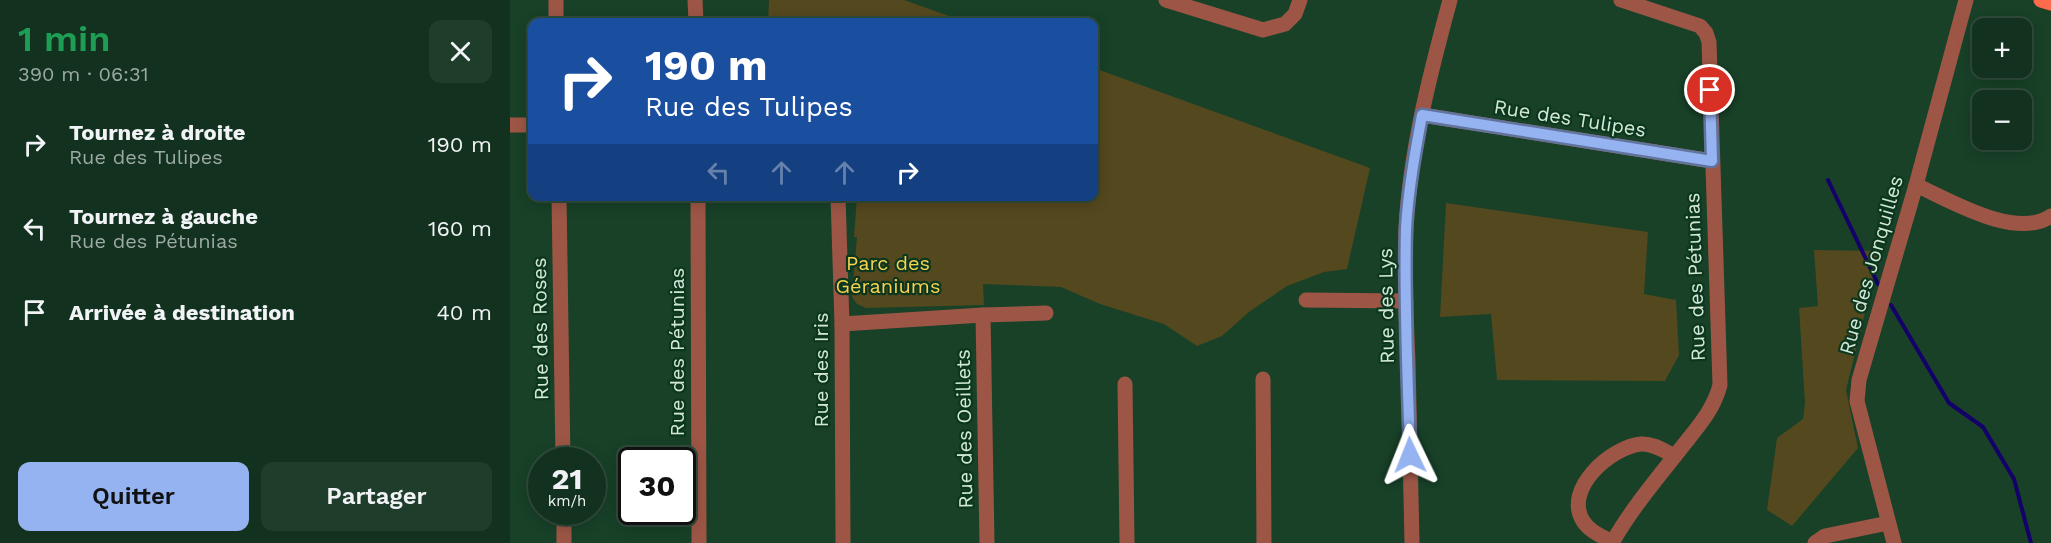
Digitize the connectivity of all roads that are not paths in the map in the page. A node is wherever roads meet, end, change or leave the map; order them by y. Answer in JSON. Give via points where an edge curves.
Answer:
{"nodes":[{"id":1,"x":556,"y":0,"type":"edge"},
{"id":2,"x":695,"y":0,"type":"edge"},
{"id":3,"x":1166,"y":0,"type":"edge"},
{"id":4,"x":1300,"y":0,"type":"edge"},
{"id":5,"x":1450,"y":0,"type":"edge"},
{"id":6,"x":1621,"y":0,"type":"edge"},
{"id":7,"x":1966,"y":0,"type":"edge"},
{"id":8,"x":2041,"y":0,"type":"edge"},
{"id":9,"x":2051,"y":3,"type":"edge"},
{"id":10,"x":556,"y":18,"type":"edge"},
{"id":11,"x":696,"y":18,"type":"edge"},
{"id":12,"x":1422,"y":115,"type":"junction"},
{"id":13,"x":528,"y":125,"type":"edge"},
{"id":14,"x":510,"y":126,"type":"edge"},
{"id":15,"x":1712,"y":161,"type":"junction"},
{"id":16,"x":1916,"y":185,"type":"junction"},
{"id":17,"x":559,"y":201,"type":"edge"},
{"id":18,"x":698,"y":201,"type":"edge"},
{"id":19,"x":838,"y":201,"type":"edge"},
{"id":20,"x":2051,"y":216,"type":"edge"},
{"id":21,"x":1306,"y":300,"type":"dead end"},
{"id":22,"x":1406,"y":301,"type":"junction"},
{"id":23,"x":1046,"y":313,"type":"dead end"},
{"id":24,"x":983,"y":315,"type":"junction"},
{"id":25,"x":842,"y":324,"type":"junction"},
{"id":26,"x":1263,"y":379,"type":"dead end"},
{"id":27,"x":1125,"y":384,"type":"dead end"},
{"id":28,"x":563,"y":447,"type":"edge"},
{"id":29,"x":1675,"y":456,"type":"junction"},
{"id":30,"x":1888,"y":523,"type":"junction"},
{"id":31,"x":564,"y":525,"type":"edge"},
{"id":32,"x":564,"y":543,"type":"edge"},
{"id":33,"x":699,"y":543,"type":"edge"},
{"id":34,"x":843,"y":543,"type":"edge"},
{"id":35,"x":987,"y":543,"type":"edge"},
{"id":36,"x":1127,"y":543,"type":"edge"},
{"id":37,"x":1264,"y":543,"type":"edge"},
{"id":38,"x":1412,"y":543,"type":"edge"},
{"id":39,"x":1612,"y":543,"type":"edge"},
{"id":40,"x":1815,"y":543,"type":"edge"},
{"id":41,"x":1894,"y":543,"type":"edge"}],
"edges":[{"from":1,"to":10,"type":"street"},
{"from":2,"to":11,"type":"street"},
{"from":3,"to":4,"type":"street","via":[[1263,30],[1286,24]]},
{"from":5,"to":12,"type":"street","name":"Rue des Lys"},
{"from":6,"to":15,"type":"street","name":"Rue des Pétunias","via":[[1690,21],[1706,33]]},
{"from":7,"to":16,"type":"street","name":"Rue des Jonquilles"},
{"from":8,"to":9,"type":"main road"},
{"from":12,"to":15,"type":"street","name":"Rue des Tulipes"},
{"from":12,"to":22,"type":"street","name":"Rue des Lys","via":[[1406,227]]},
{"from":13,"to":14,"type":"street"},
{"from":15,"to":29,"type":"street","name":"Rue des Pétunias","via":[[1720,385],[1712,409]]},
{"from":16,"to":20,"type":"street","via":[[2009,223],[2037,224]]},
{"from":16,"to":30,"type":"street","name":"Rue des Jonquilles","via":[[1859,380],[1857,401]]},
{"from":17,"to":28,"type":"street","name":"Rue des Roses"},
{"from":18,"to":33,"type":"street","name":"Rue des Pétunias"},
{"from":19,"to":25,"type":"street","name":"Rue des Iris"},
{"from":21,"to":22,"type":"street"},
{"from":22,"to":38,"type":"street","name":"Rue des Lys"},
{"from":23,"to":24,"type":"street"},
{"from":24,"to":25,"type":"street"},
{"from":24,"to":35,"type":"street","name":"Rue des Oeillets"},
{"from":25,"to":34,"type":"street","name":"Rue des Iris"},
{"from":26,"to":37,"type":"street"},
{"from":27,"to":36,"type":"street"},
{"from":29,"to":39,"type":"street","name":"Rue des Pétunias"},
{"from":29,"to":39,"type":"street","via":[[1656,446],[1625,447],[1593,471],[1583,486],[1581,519],[1590,530]]},
{"from":30,"to":40,"type":"street","via":[[1825,536]]},
{"from":30,"to":41,"type":"street","name":"Rue des Jonquilles"},
{"from":31,"to":32,"type":"street"}]}
